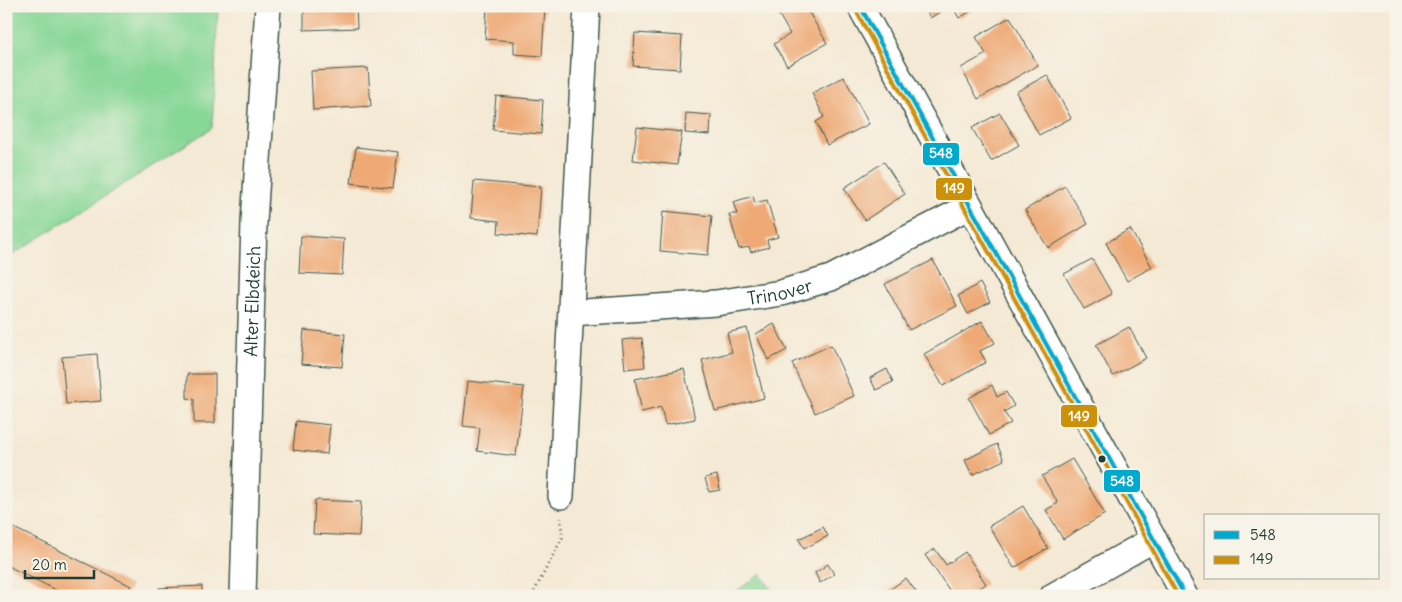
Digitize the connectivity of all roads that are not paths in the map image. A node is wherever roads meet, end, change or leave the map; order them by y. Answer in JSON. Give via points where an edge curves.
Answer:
{"nodes":[{"id":1,"x":268,"y":6,"type":"edge"},
{"id":2,"x":587,"y":6,"type":"edge"},
{"id":3,"x":860,"y":6,"type":"edge"},
{"id":4,"x":970,"y":206,"type":"junction"},
{"id":5,"x":571,"y":313,"type":"junction"},
{"id":6,"x":561,"y":496,"type":"road end"},
{"id":7,"x":1154,"y":539,"type":"junction"},
{"id":8,"x":243,"y":596,"type":"edge"},
{"id":9,"x":1053,"y":596,"type":"edge"},
{"id":10,"x":1185,"y":596,"type":"edge"}],
"edges":[{"from":1,"to":8,"type":"street","name":"Alter Elbdeich","via":[[254,222]]},
{"from":2,"to":5,"type":"street"},
{"from":3,"to":4,"type":"street"},
{"from":4,"to":5,"type":"street","name":"Trinover","via":[[831,278],[782,293],[716,303]]},
{"from":4,"to":7,"type":"street"},
{"from":5,"to":6,"type":"street"},
{"from":7,"to":9,"type":"street"},
{"from":7,"to":10,"type":"street"}]}
